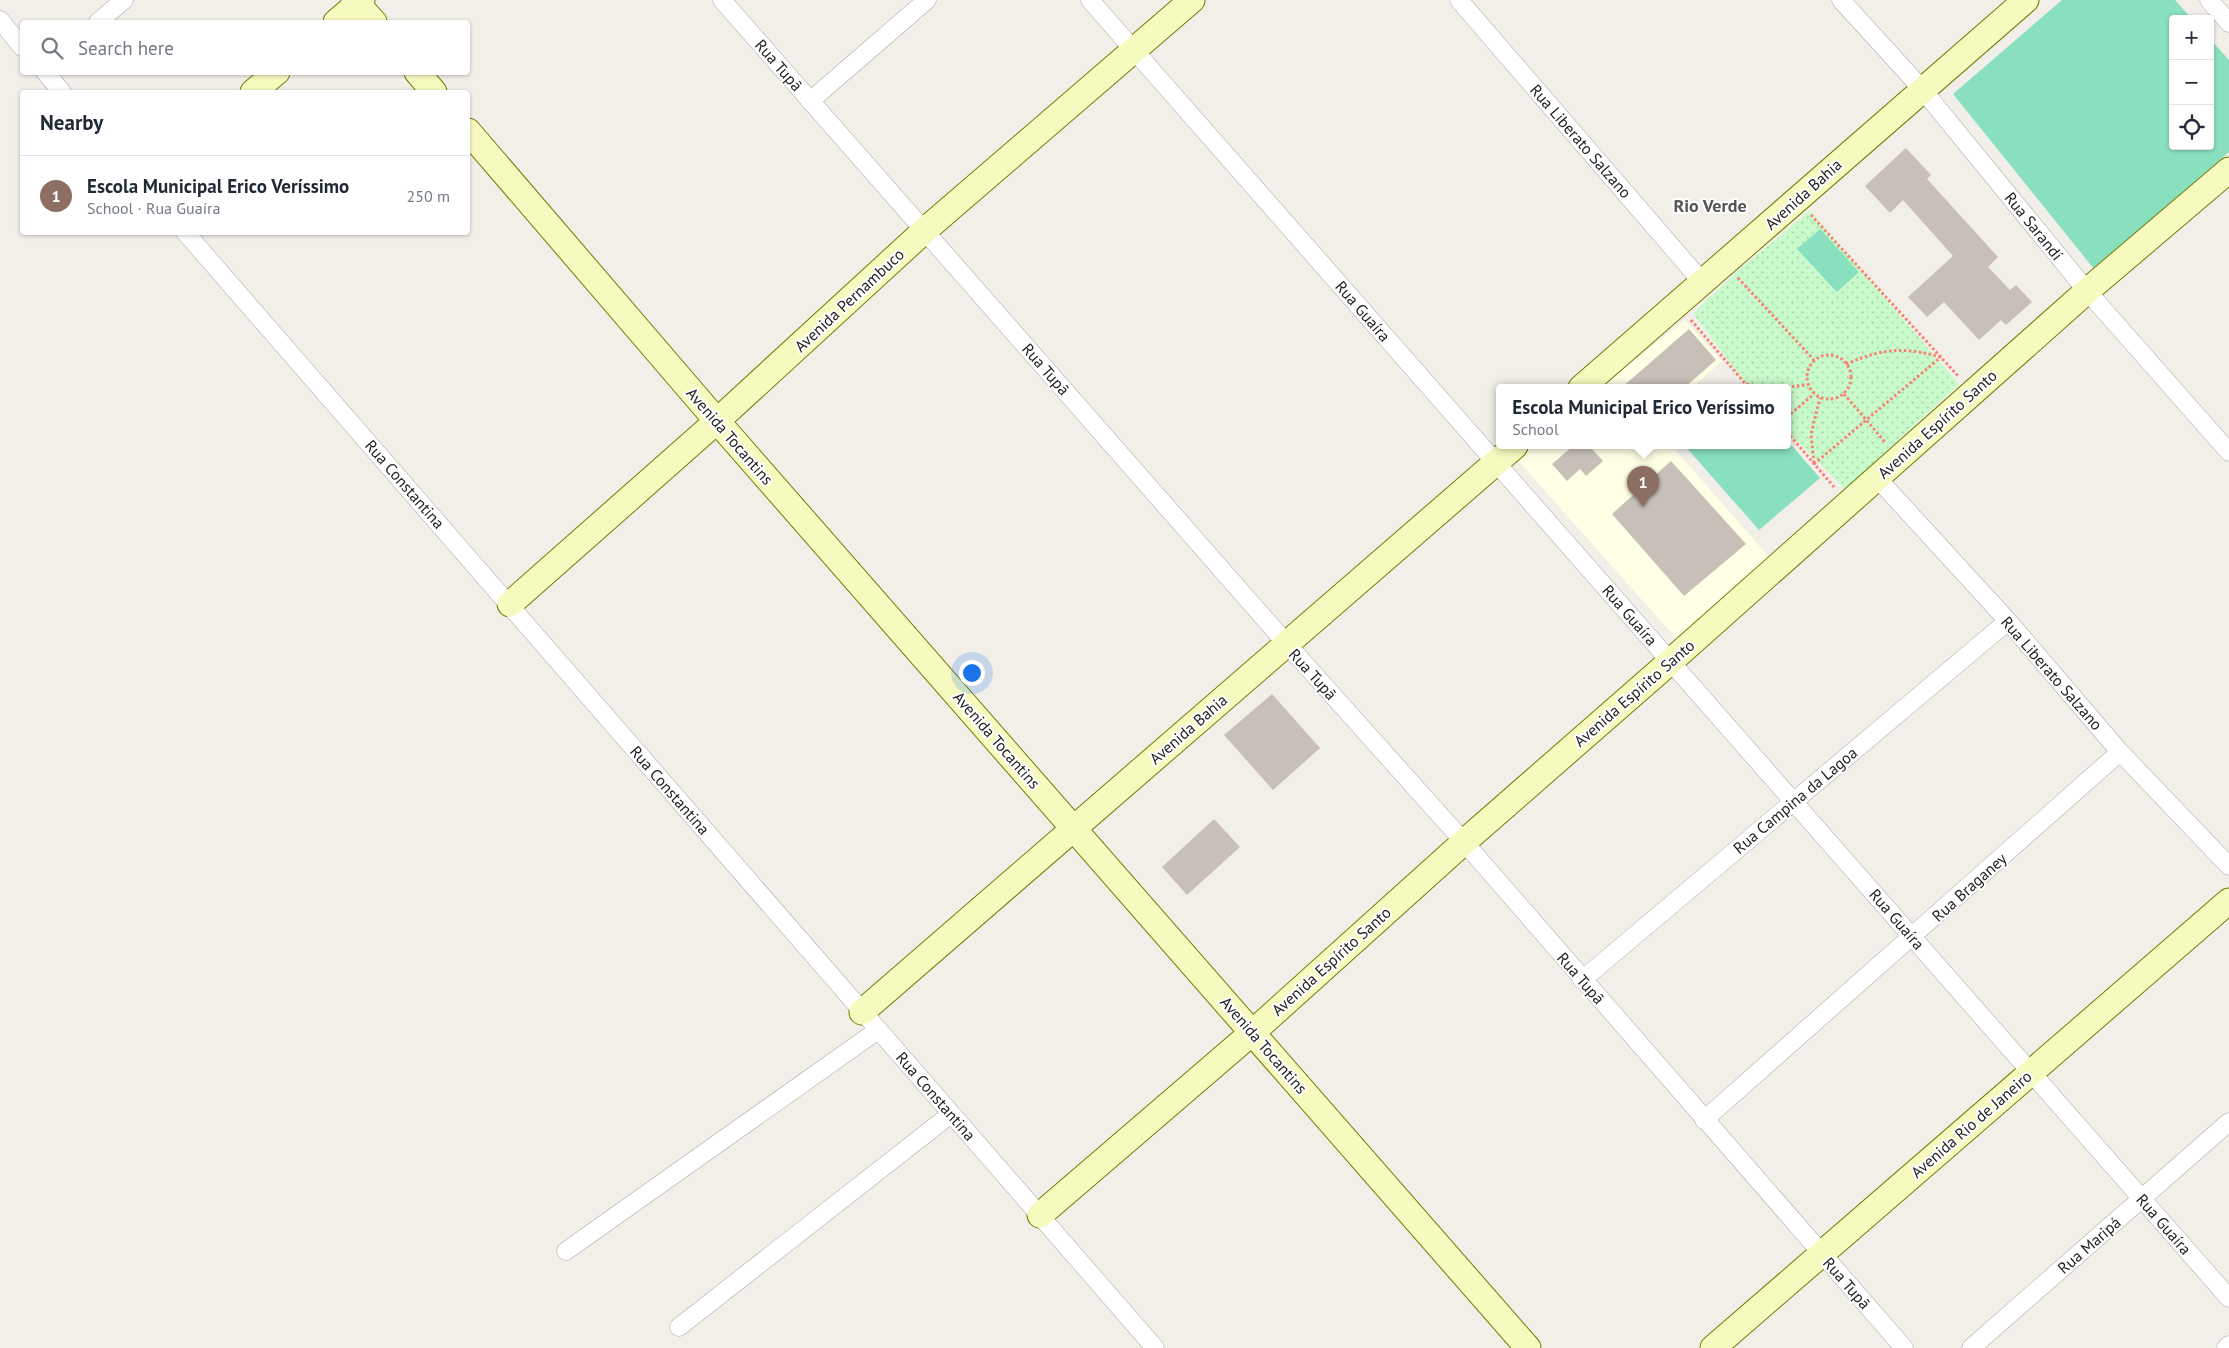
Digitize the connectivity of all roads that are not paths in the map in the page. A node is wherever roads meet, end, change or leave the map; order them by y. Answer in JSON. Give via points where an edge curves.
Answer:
{"nodes":[{"id":1,"x":124,"y":0,"type":"edge"},
{"id":2,"x":722,"y":0,"type":"edge"},
{"id":3,"x":927,"y":0,"type":"edge"},
{"id":4,"x":1090,"y":0,"type":"edge"},
{"id":5,"x":1192,"y":0,"type":"edge"},
{"id":6,"x":1459,"y":0,"type":"edge"},
{"id":7,"x":1841,"y":0,"type":"edge"},
{"id":8,"x":2026,"y":0,"type":"edge"},
{"id":9,"x":2209,"y":0,"type":"edge"},
{"id":10,"x":358,"y":1,"type":"edge"},
{"id":11,"x":0,"y":20,"type":"edge"},
{"id":12,"x":100,"y":20,"type":"edge"},
{"id":13,"x":338,"y":20,"type":"edge"},
{"id":14,"x":372,"y":20,"type":"edge"},
{"id":15,"x":2229,"y":23,"type":"edge"},
{"id":16,"x":20,"y":45,"type":"edge"},
{"id":17,"x":1134,"y":50,"type":"junction"},
{"id":18,"x":48,"y":75,"type":"edge"},
{"id":19,"x":273,"y":75,"type":"edge"},
{"id":20,"x":420,"y":75,"type":"edge"},
{"id":21,"x":1922,"y":89,"type":"junction"},
{"id":22,"x":60,"y":90,"type":"edge"},
{"id":23,"x":255,"y":90,"type":"edge"},
{"id":24,"x":432,"y":90,"type":"edge"},
{"id":25,"x":810,"y":101,"type":"junction"},
{"id":26,"x":470,"y":133,"type":"edge"},
{"id":27,"x":2229,"y":170,"type":"edge"},
{"id":28,"x":924,"y":231,"type":"junction"},
{"id":29,"x":188,"y":235,"type":"edge"},
{"id":30,"x":1703,"y":283,"type":"junction"},
{"id":31,"x":2087,"y":290,"type":"junction"},
{"id":32,"x":1587,"y":384,"type":"edge"},
{"id":33,"x":717,"y":421,"type":"junction"},
{"id":34,"x":1511,"y":449,"type":"edge"},
{"id":35,"x":2229,"y":452,"type":"edge"},
{"id":36,"x":1496,"y":462,"type":"junction"},
{"id":37,"x":1877,"y":478,"type":"junction"},
{"id":38,"x":510,"y":604,"type":"junction"},
{"id":39,"x":2008,"y":621,"type":"junction"},
{"id":40,"x":1286,"y":643,"type":"junction"},
{"id":41,"x":1671,"y":661,"type":"junction"},
{"id":42,"x":2120,"y":752,"type":"junction"},
{"id":43,"x":1794,"y":800,"type":"junction"},
{"id":44,"x":1075,"y":828,"type":"junction"},
{"id":45,"x":1464,"y":842,"type":"junction"},
{"id":46,"x":2229,"y":866,"type":"edge"},
{"id":47,"x":2229,"y":901,"type":"edge"},
{"id":48,"x":1913,"y":937,"type":"junction"},
{"id":49,"x":1582,"y":980,"type":"junction"},
{"id":50,"x":870,"y":1021,"type":"junction"},
{"id":51,"x":1253,"y":1032,"type":"junction"},
{"id":52,"x":2031,"y":1072,"type":"junction"},
{"id":53,"x":951,"y":1114,"type":"junction"},
{"id":54,"x":1704,"y":1120,"type":"junction"},
{"id":55,"x":2229,"y":1122,"type":"edge"},
{"id":56,"x":2143,"y":1199,"type":"junction"},
{"id":57,"x":1040,"y":1215,"type":"junction"},
{"id":58,"x":566,"y":1252,"type":"dead end"},
{"id":59,"x":1822,"y":1254,"type":"junction"},
{"id":60,"x":2229,"y":1298,"type":"edge"},
{"id":61,"x":679,"y":1327,"type":"dead end"},
{"id":62,"x":2229,"y":1345,"type":"edge"},
{"id":63,"x":1155,"y":1348,"type":"edge"},
{"id":64,"x":1528,"y":1348,"type":"edge"},
{"id":65,"x":1714,"y":1348,"type":"edge"},
{"id":66,"x":1904,"y":1348,"type":"edge"},
{"id":67,"x":1971,"y":1348,"type":"edge"},
{"id":68,"x":2226,"y":1348,"type":"edge"}],
"edges":[{"from":1,"to":12,"type":"street"},
{"from":2,"to":25,"type":"street","name":"Rua Tupã"},
{"from":3,"to":25,"type":"street"},
{"from":4,"to":17,"type":"street","name":"Rua Guaíra"},
{"from":5,"to":17,"type":"street","name":"Avenida Pernambuco"},
{"from":6,"to":30,"type":"street","name":"Rua Liberato Salzano"},
{"from":7,"to":21,"type":"street","name":"Rua Sarandí"},
{"from":8,"to":21,"type":"street","name":"Avenida Bahia"},
{"from":9,"to":15,"type":"street"},
{"from":10,"to":13,"type":"street"},
{"from":10,"to":14,"type":"street"},
{"from":11,"to":16,"type":"street"},
{"from":17,"to":28,"type":"street","name":"Avenida Pernambuco"},
{"from":17,"to":36,"type":"street","name":"Rua Guaíra"},
{"from":18,"to":22,"type":"street"},
{"from":19,"to":23,"type":"street"},
{"from":20,"to":24,"type":"street"},
{"from":21,"to":30,"type":"street","name":"Avenida Bahia"},
{"from":21,"to":31,"type":"street","name":"Rua Sarandí"},
{"from":25,"to":28,"type":"street","name":"Rua Tupã"},
{"from":26,"to":33,"type":"street","name":"Avenida Tocantins"},
{"from":27,"to":31,"type":"street","name":"Avenida Espírito Santo"},
{"from":28,"to":33,"type":"street","name":"Avenida Pernambuco"},
{"from":28,"to":40,"type":"street","name":"Rua Tupã"},
{"from":29,"to":38,"type":"street","name":"Rua Constantina"},
{"from":30,"to":32,"type":"street","name":"Avenida Bahia"},
{"from":31,"to":35,"type":"street","name":"Rua Sarandí"},
{"from":31,"to":37,"type":"street","name":"Avenida Espírito Santo"},
{"from":33,"to":38,"type":"street","name":"Avenida Pernambuco"},
{"from":33,"to":44,"type":"street","name":"Avenida Tocantins"},
{"from":34,"to":36,"type":"street","name":"Avenida Bahia"},
{"from":36,"to":40,"type":"street","name":"Avenida Bahia"},
{"from":36,"to":41,"type":"street","name":"Rua Guaíra"},
{"from":37,"to":39,"type":"street","name":"Rua Liberato Salzano"},
{"from":37,"to":41,"type":"street","name":"Avenida Espírito Santo"},
{"from":38,"to":50,"type":"street","name":"Rua Constantina"},
{"from":39,"to":42,"type":"street","name":"Rua Liberato Salzano"},
{"from":39,"to":43,"type":"street","name":"Rua Campina da Lagoa"},
{"from":40,"to":44,"type":"street","name":"Avenida Bahia"},
{"from":40,"to":45,"type":"street","name":"Rua Tupã"},
{"from":41,"to":43,"type":"street","name":"Rua Guaíra"},
{"from":41,"to":45,"type":"street","name":"Avenida Espírito Santo"},
{"from":42,"to":46,"type":"street","name":"Rua Liberato Salzano"},
{"from":42,"to":48,"type":"street","name":"Rua Braganey"},
{"from":43,"to":48,"type":"street","name":"Rua Guaíra"},
{"from":43,"to":49,"type":"street","name":"Rua Campina da Lagoa"},
{"from":44,"to":50,"type":"street","name":"Avenida Bahia"},
{"from":44,"to":51,"type":"street","name":"Avenida Tocantins"},
{"from":45,"to":49,"type":"street","name":"Rua Tupã"},
{"from":45,"to":51,"type":"street","name":"Avenida Espírito Santo"},
{"from":47,"to":52,"type":"street","name":"Avenida Rio de Janeiro"},
{"from":48,"to":52,"type":"street","name":"Rua Guaíra"},
{"from":48,"to":54,"type":"street","name":"Rua Braganey"},
{"from":49,"to":54,"type":"street","name":"Rua Tupã"},
{"from":50,"to":53,"type":"street","name":"Rua Constantina"},
{"from":50,"to":58,"type":"street"},
{"from":51,"to":57,"type":"street","name":"Avenida Espírito Santo"},
{"from":51,"to":64,"type":"street","name":"Avenida Tocantins"},
{"from":52,"to":56,"type":"street","name":"Rua Guaíra"},
{"from":52,"to":59,"type":"street","name":"Avenida Rio de Janeiro"},
{"from":53,"to":57,"type":"street","name":"Rua Constantina"},
{"from":53,"to":61,"type":"street"},
{"from":54,"to":59,"type":"street","name":"Rua Tupã"},
{"from":55,"to":56,"type":"street","name":"Rua Maripá"},
{"from":56,"to":60,"type":"street","name":"Rua Guaíra"},
{"from":56,"to":67,"type":"street","name":"Rua Maripá"},
{"from":57,"to":63,"type":"street","name":"Rua Constantina"},
{"from":59,"to":65,"type":"street","name":"Avenida Rio de Janeiro"},
{"from":59,"to":66,"type":"street","name":"Rua Tupã"},
{"from":62,"to":68,"type":"street"}]}
